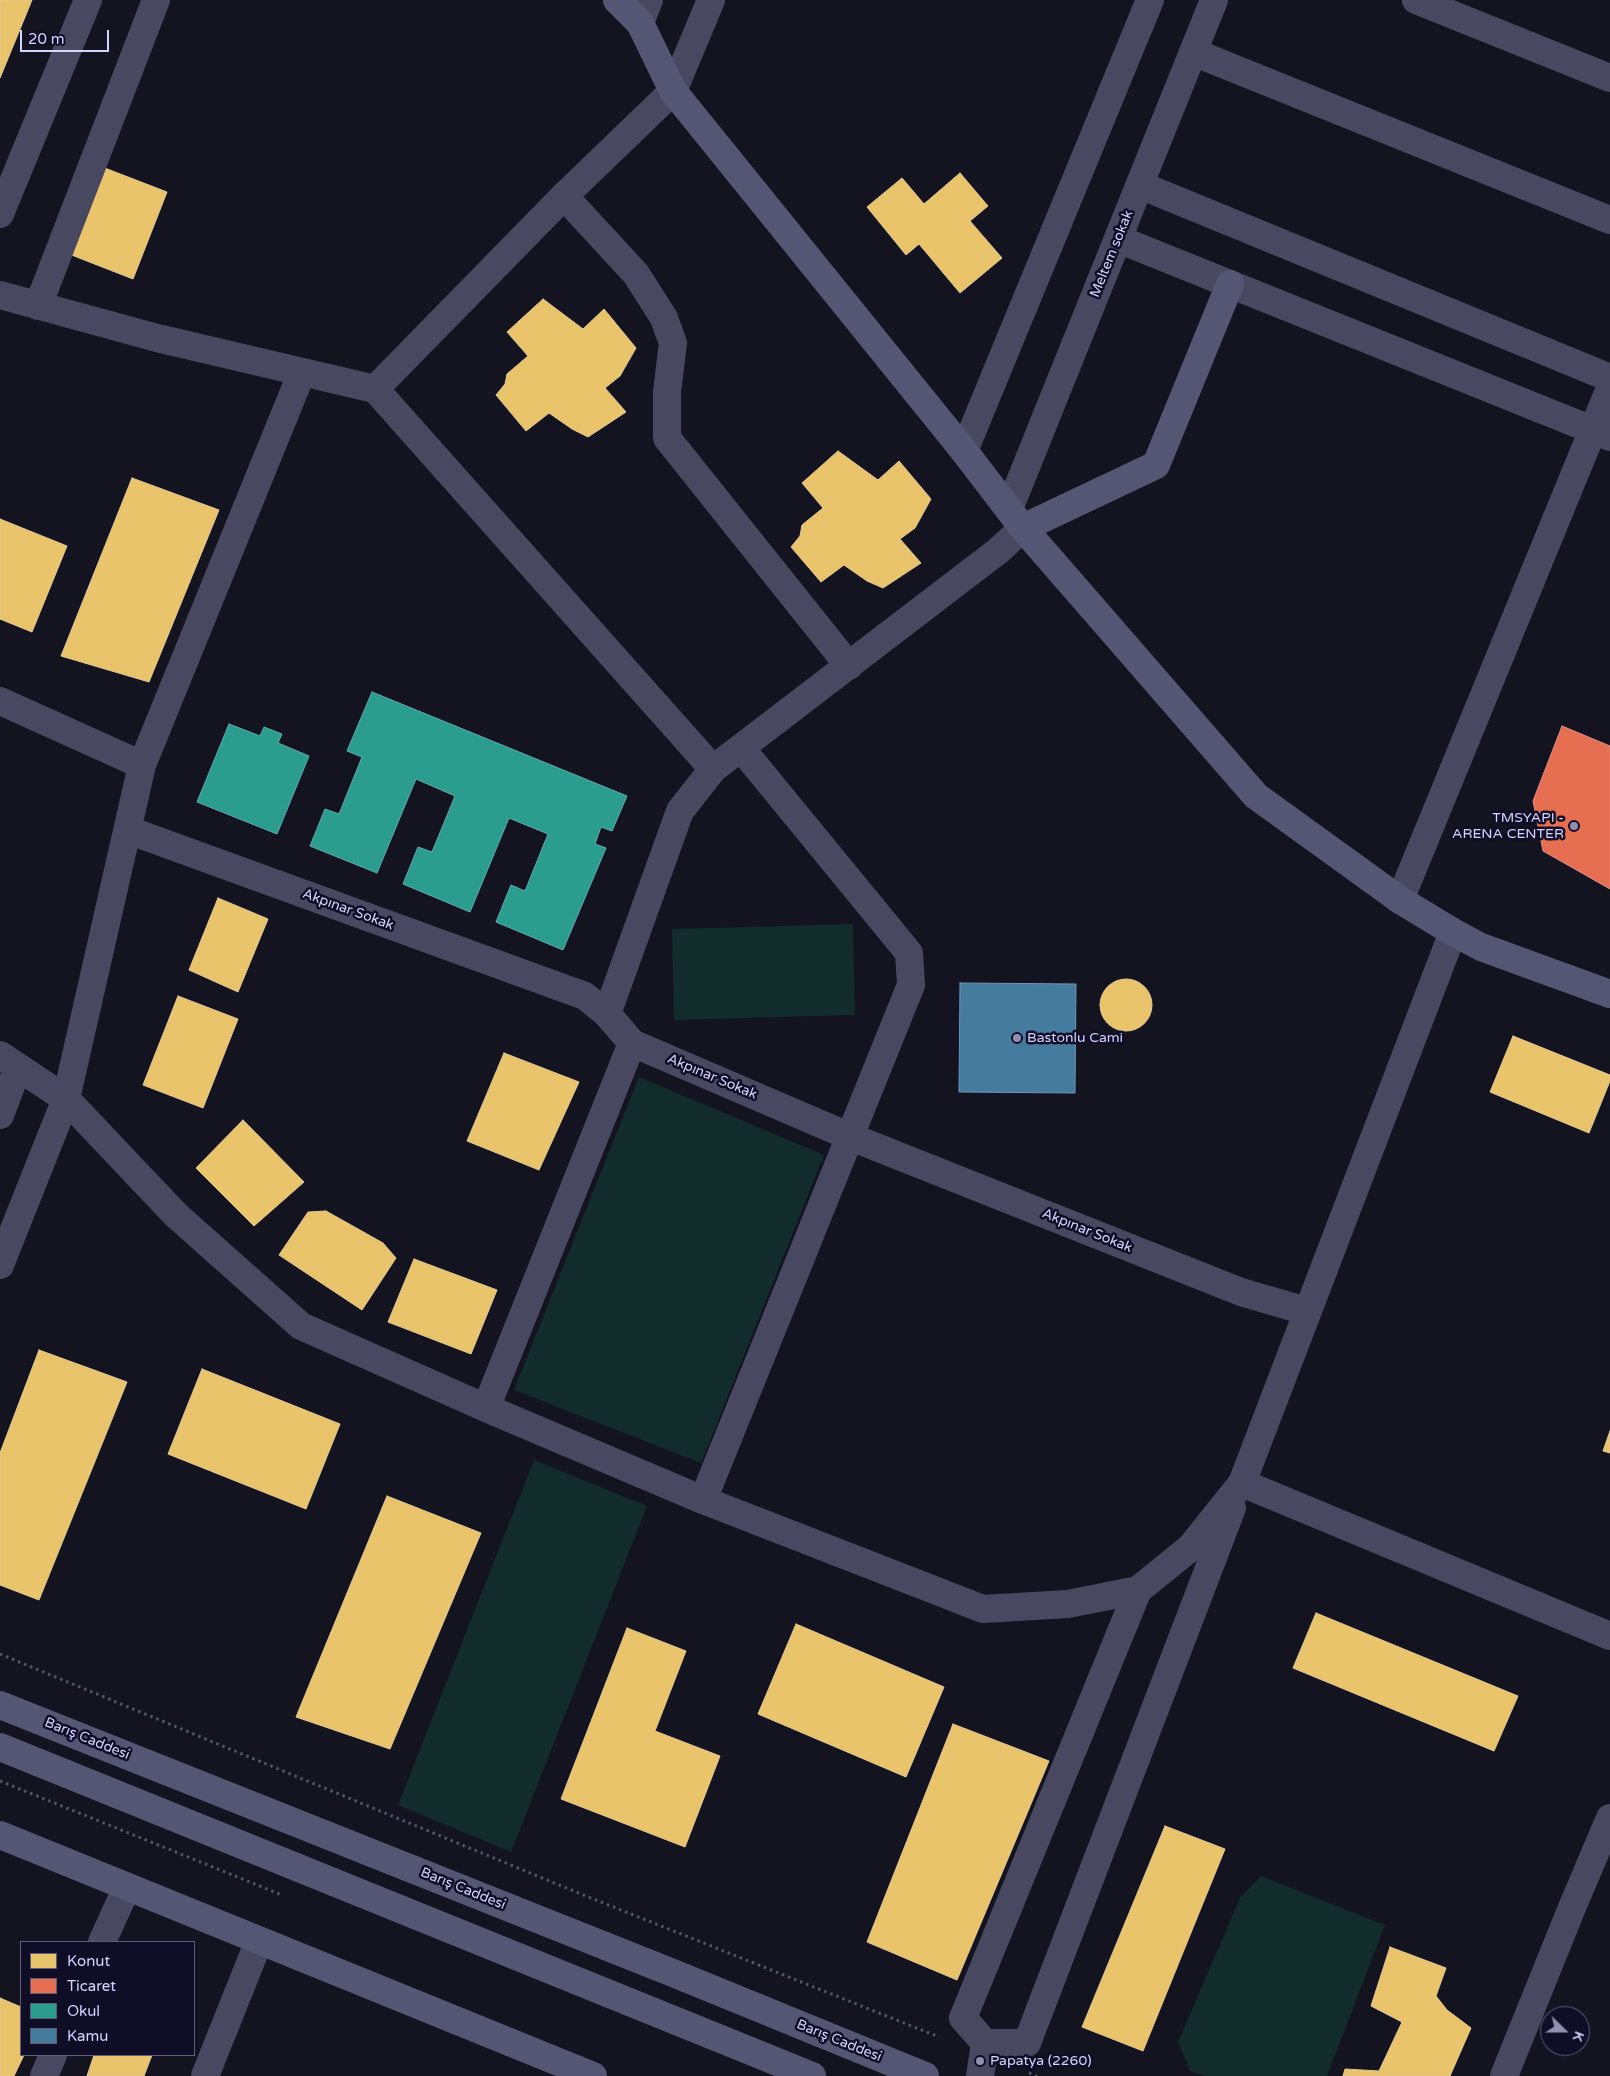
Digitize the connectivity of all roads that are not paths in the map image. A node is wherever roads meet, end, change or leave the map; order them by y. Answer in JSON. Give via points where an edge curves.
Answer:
{"nodes":[{"id":1,"x":88,"y":0,"type":"edge"},
{"id":2,"x":156,"y":0,"type":"edge"},
{"id":3,"x":617,"y":0,"type":"edge"},
{"id":4,"x":711,"y":0,"type":"edge"},
{"id":5,"x":1150,"y":0,"type":"edge"},
{"id":6,"x":1214,"y":0,"type":"edge"},
{"id":7,"x":1416,"y":0,"type":"edge"},
{"id":8,"x":644,"y":11,"type":"edge"},
{"id":9,"x":1193,"y":52,"type":"junction"},
{"id":10,"x":1610,"y":78,"type":"edge"},
{"id":11,"x":673,"y":91,"type":"junction"},
{"id":12,"x":1140,"y":185,"type":"junction"},
{"id":13,"x":564,"y":196,"type":"junction"},
{"id":14,"x":0,"y":214,"type":"edge"},
{"id":15,"x":1610,"y":220,"type":"edge"},
{"id":16,"x":1118,"y":239,"type":"junction"},
{"id":17,"x":1230,"y":284,"type":"junction"},
{"id":18,"x":0,"y":295,"type":"edge"},
{"id":19,"x":38,"y":306,"type":"junction"},
{"id":20,"x":302,"y":372,"type":"junction"},
{"id":21,"x":1610,"y":378,"type":"edge"},
{"id":22,"x":1610,"y":388,"type":"edge"},
{"id":23,"x":375,"y":389,"type":"junction"},
{"id":24,"x":1601,"y":434,"type":"edge"},
{"id":25,"x":964,"y":451,"type":"junction"},
{"id":26,"x":1016,"y":518,"type":"junction"},
{"id":27,"x":849,"y":666,"type":"junction"},
{"id":28,"x":0,"y":701,"type":"edge"},
{"id":29,"x":741,"y":748,"type":"junction"},
{"id":30,"x":142,"y":765,"type":"junction"},
{"id":31,"x":713,"y":769,"type":"junction"},
{"id":32,"x":128,"y":830,"type":"junction"},
{"id":33,"x":1400,"y":900,"type":"junction"},
{"id":34,"x":1453,"y":932,"type":"junction"},
{"id":35,"x":1610,"y":994,"type":"edge"},
{"id":36,"x":607,"y":1014,"type":"junction"},
{"id":37,"x":632,"y":1043,"type":"junction"},
{"id":38,"x":9,"y":1061,"type":"edge"},
{"id":39,"x":66,"y":1099,"type":"junction"},
{"id":40,"x":0,"y":1115,"type":"edge"},
{"id":41,"x":851,"y":1137,"type":"junction"},
{"id":42,"x":0,"y":1265,"type":"edge"},
{"id":43,"x":1306,"y":1311,"type":"junction"},
{"id":44,"x":486,"y":1408,"type":"junction"},
{"id":45,"x":1242,"y":1483,"type":"junction"},
{"id":46,"x":703,"y":1500,"type":"junction"},
{"id":47,"x":1138,"y":1590,"type":"junction"},
{"id":48,"x":1610,"y":1636,"type":"edge"},
{"id":49,"x":0,"y":1705,"type":"edge"},
{"id":50,"x":0,"y":1747,"type":"edge"},
{"id":51,"x":1610,"y":1818,"type":"edge"},
{"id":52,"x":0,"y":1835,"type":"edge"},
{"id":53,"x":127,"y":1887,"type":"junction"},
{"id":54,"x":259,"y":1940,"type":"junction"},
{"id":55,"x":102,"y":1941,"type":"edge"},
{"id":56,"x":53,"y":2056,"type":"edge"},
{"id":57,"x":983,"y":2058,"type":"edge"},
{"id":58,"x":44,"y":2076,"type":"edge"},
{"id":59,"x":205,"y":2076,"type":"edge"},
{"id":60,"x":593,"y":2076,"type":"edge"},
{"id":61,"x":812,"y":2076,"type":"edge"},
{"id":62,"x":925,"y":2076,"type":"edge"},
{"id":63,"x":1504,"y":2076,"type":"edge"}],
"edges":[{"from":1,"to":14,"type":"street"},
{"from":2,"to":19,"type":"street"},
{"from":3,"to":8,"type":"street"},
{"from":4,"to":11,"type":"street"},
{"from":5,"to":25,"type":"street"},
{"from":6,"to":9,"type":"street","name":"Meltem sokak"},
{"from":7,"to":10,"type":"street"},
{"from":8,"to":11,"type":"street"},
{"from":9,"to":12,"type":"street","name":"Meltem sokak"},
{"from":9,"to":15,"type":"street"},
{"from":11,"to":13,"type":"street"},
{"from":11,"to":25,"type":"street"},
{"from":12,"to":16,"type":"street","name":"Meltem sokak"},
{"from":12,"to":21,"type":"street"},
{"from":13,"to":23,"type":"street"},
{"from":13,"to":27,"type":"street","via":[[636,274],[664,318],[673,343],[666,438]]},
{"from":16,"to":17,"type":"street"},
{"from":16,"to":26,"type":"street","name":"Meltem sokak"},
{"from":17,"to":24,"type":"street"},
{"from":17,"to":26,"type":"street","via":[[1156,465]]},
{"from":18,"to":19,"type":"street"},
{"from":19,"to":20,"type":"street"},
{"from":20,"to":23,"type":"street"},
{"from":20,"to":30,"type":"street"},
{"from":22,"to":24,"type":"street"},
{"from":23,"to":31,"type":"street"},
{"from":24,"to":33,"type":"street"},
{"from":25,"to":26,"type":"street"},
{"from":26,"to":27,"type":"street","via":[[998,551]]},
{"from":26,"to":33,"type":"street","via":[[1256,796]]},
{"from":27,"to":29,"type":"street"},
{"from":28,"to":30,"type":"street"},
{"from":29,"to":31,"type":"street"},
{"from":29,"to":41,"type":"street","via":[[909,953],[911,985]]},
{"from":30,"to":32,"type":"street"},
{"from":31,"to":36,"type":"street","via":[[680,811]]},
{"from":32,"to":36,"type":"street","name":"Akpınar Sokak","via":[[585,996]]},
{"from":32,"to":39,"type":"street"},
{"from":33,"to":34,"type":"street"},
{"from":34,"to":35,"type":"street","via":[[1482,947]]},
{"from":34,"to":43,"type":"street"},
{"from":36,"to":37,"type":"street","name":"Akpınar Sokak"},
{"from":37,"to":41,"type":"street","name":"Akpınar Sokak"},
{"from":37,"to":44,"type":"street"},
{"from":38,"to":39,"type":"street"},
{"from":38,"to":40,"type":"street"},
{"from":39,"to":42,"type":"street"},
{"from":39,"to":44,"type":"street","via":[[176,1216],[301,1326]]},
{"from":41,"to":43,"type":"street","name":"Akpınar Sokak","via":[[1240,1292]]},
{"from":41,"to":46,"type":"street"},
{"from":43,"to":45,"type":"street"},
{"from":44,"to":46,"type":"street"},
{"from":45,"to":47,"type":"street","via":[[1190,1548]]},
{"from":45,"to":48,"type":"street"},
{"from":45,"to":57,"type":"street","via":[[1027,2043]]},
{"from":46,"to":47,"type":"street","via":[[982,1608],[1068,1604]]},
{"from":47,"to":57,"type":"street","via":[[963,2018]]},
{"from":49,"to":62,"type":"street","name":"Barış Caddesi"},
{"from":50,"to":61,"type":"street"},
{"from":51,"to":63,"type":"street"},
{"from":52,"to":53,"type":"street"},
{"from":53,"to":54,"type":"street"},
{"from":53,"to":55,"type":"street"},
{"from":54,"to":59,"type":"street"},
{"from":54,"to":60,"type":"street"},
{"from":56,"to":58,"type":"street"}]}
